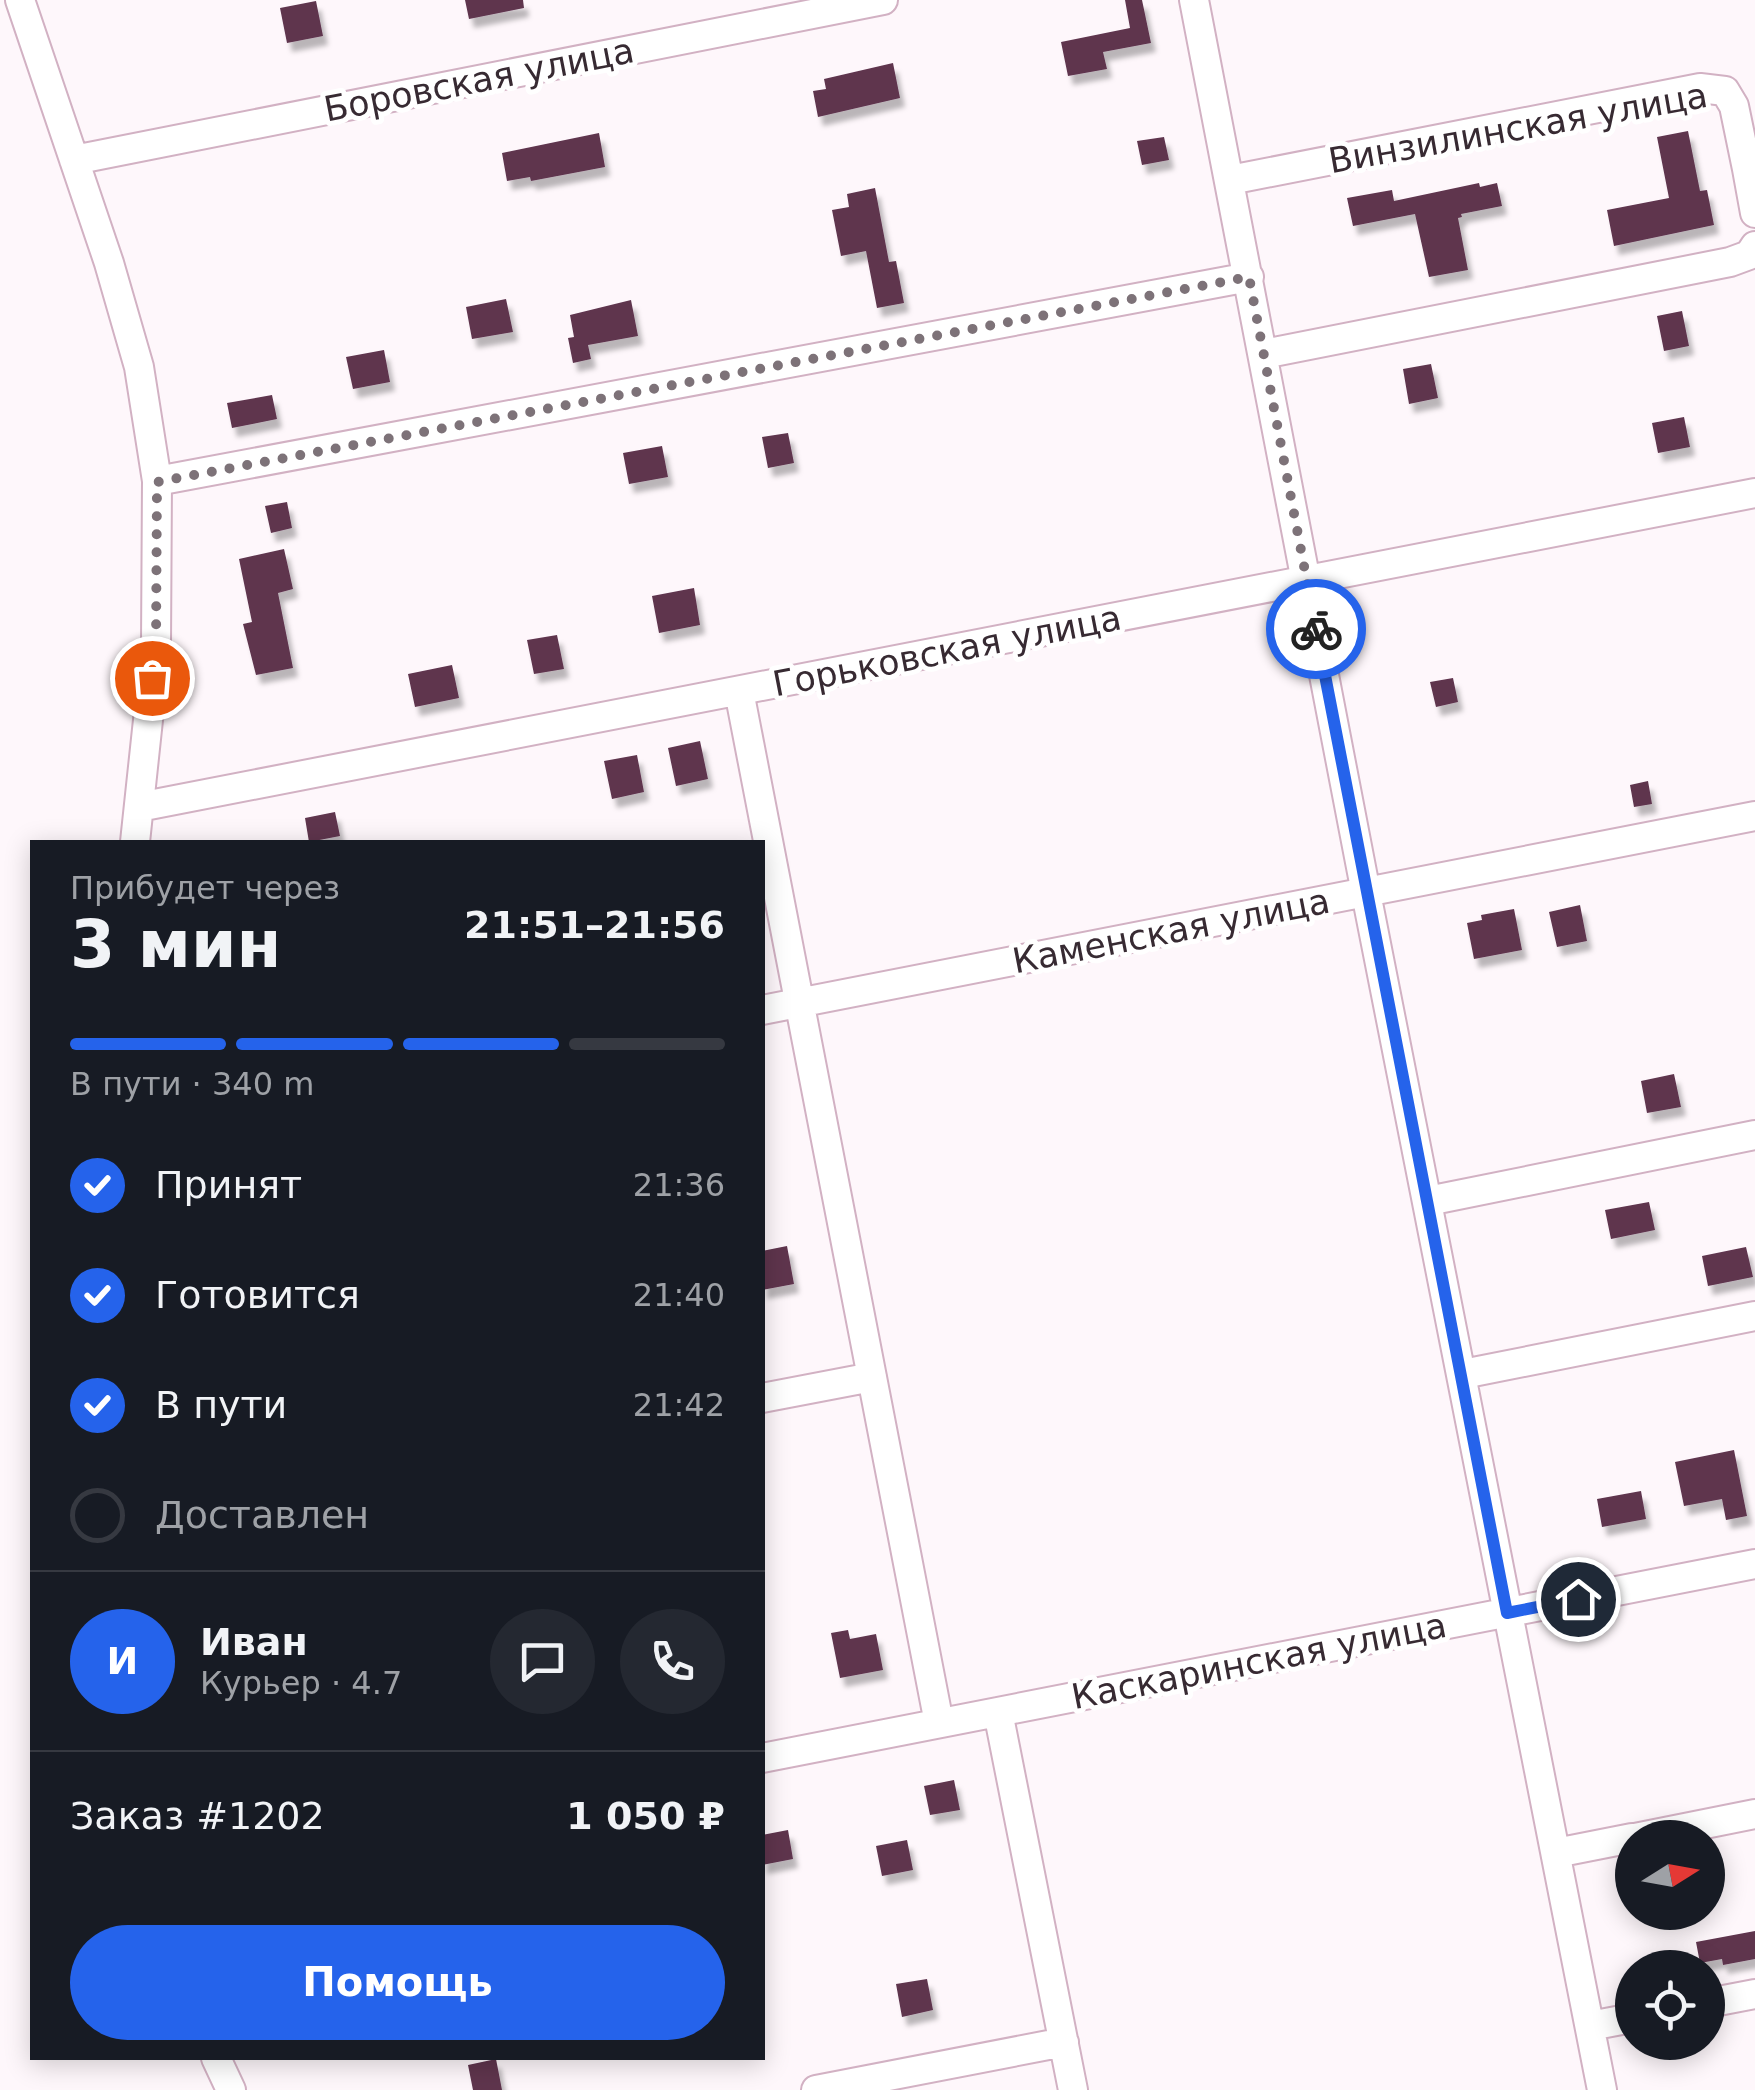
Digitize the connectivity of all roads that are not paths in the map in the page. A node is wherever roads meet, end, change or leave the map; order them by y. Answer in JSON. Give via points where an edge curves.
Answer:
{"nodes":[{"id":1,"x":20,"y":0,"type":"edge"},
{"id":2,"x":884,"y":0,"type":"edge"},
{"id":3,"x":1194,"y":0,"type":"edge"},
{"id":4,"x":74,"y":160,"type":"junction"},
{"id":5,"x":1751,"y":169,"type":"edge"},
{"id":6,"x":1230,"y":180,"type":"junction"},
{"id":7,"x":1755,"y":213,"type":"edge"},
{"id":8,"x":1755,"y":246,"type":"edge"},
{"id":9,"x":1249,"y":277,"type":"junction"},
{"id":10,"x":1264,"y":354,"type":"junction"},
{"id":11,"x":157,"y":482,"type":"junction"},
{"id":12,"x":1755,"y":493,"type":"edge"},
{"id":13,"x":1307,"y":581,"type":"junction"},
{"id":14,"x":739,"y":691,"type":"junction"},
{"id":15,"x":139,"y":807,"type":"junction"},
{"id":16,"x":1755,"y":816,"type":"edge"},
{"id":17,"x":134,"y":840,"type":"edge"},
{"id":18,"x":1366,"y":893,"type":"junction"},
{"id":19,"x":800,"y":1003,"type":"junction"},
{"id":20,"x":765,"y":1009,"type":"edge"},
{"id":21,"x":1755,"y":1135,"type":"edge"},
{"id":22,"x":1428,"y":1201,"type":"junction"},
{"id":23,"x":1755,"y":1316,"type":"edge"},
{"id":24,"x":1463,"y":1374,"type":"junction"},
{"id":25,"x":872,"y":1377,"type":"junction"},
{"id":26,"x":765,"y":1397,"type":"edge"},
{"id":27,"x":1755,"y":1564,"type":"edge"},
{"id":28,"x":1507,"y":1613,"type":"junction"},
{"id":29,"x":998,"y":1712,"type":"junction"},
{"id":30,"x":940,"y":1724,"type":"junction"},
{"id":31,"x":765,"y":1757,"type":"edge"},
{"id":32,"x":1755,"y":1814,"type":"edge"},
{"id":33,"x":1725,"y":1820,"type":"edge"},
{"id":34,"x":1615,"y":1842,"type":"edge"},
{"id":35,"x":1556,"y":1853,"type":"junction"},
{"id":36,"x":1755,"y":1994,"type":"edge"},
{"id":37,"x":1725,"y":2000,"type":"edge"},
{"id":38,"x":1615,"y":2021,"type":"edge"},
{"id":39,"x":1590,"y":2026,"type":"junction"},
{"id":40,"x":1064,"y":2042,"type":"junction"},
{"id":41,"x":217,"y":2060,"type":"edge"},
{"id":42,"x":231,"y":2090,"type":"edge"},
{"id":43,"x":816,"y":2090,"type":"edge"},
{"id":44,"x":1073,"y":2090,"type":"edge"},
{"id":45,"x":1602,"y":2090,"type":"edge"}],
"edges":[{"from":1,"to":4,"type":"street"},
{"from":2,"to":4,"type":"street","name":"Боровская улица"},
{"from":3,"to":6,"type":"street"},
{"from":4,"to":11,"type":"street","via":[[139,367]]},
{"from":5,"to":6,"type":"street","name":"Винзилинская улица","via":[[1734,106],[1724,92],[1700,88]]},
{"from":5,"to":7,"type":"street","name":"Винзилинская улица"},
{"from":6,"to":9,"type":"street"},
{"from":8,"to":10,"type":"street","via":[[1730,262]]},
{"from":9,"to":10,"type":"street"},
{"from":9,"to":11,"type":"street"},
{"from":10,"to":13,"type":"street"},
{"from":11,"to":15,"type":"street","via":[[156,645]]},
{"from":12,"to":13,"type":"street","name":"Горьковская улица"},
{"from":13,"to":14,"type":"street","name":"Горьковская улица"},
{"from":13,"to":18,"type":"street"},
{"from":14,"to":15,"type":"street","name":"Горьковская улица"},
{"from":14,"to":19,"type":"street"},
{"from":15,"to":17,"type":"street"},
{"from":16,"to":18,"type":"street","name":"Каменская улица"},
{"from":18,"to":19,"type":"street","name":"Каменская улица"},
{"from":18,"to":22,"type":"street"},
{"from":19,"to":20,"type":"street","name":"Каменская улица"},
{"from":19,"to":25,"type":"street"},
{"from":21,"to":22,"type":"street"},
{"from":22,"to":24,"type":"street"},
{"from":23,"to":24,"type":"street"},
{"from":24,"to":28,"type":"street"},
{"from":25,"to":26,"type":"street"},
{"from":25,"to":30,"type":"street"},
{"from":27,"to":28,"type":"street","name":"Каскаринская улица"},
{"from":28,"to":29,"type":"street","name":"Каскаринская улица"},
{"from":28,"to":35,"type":"street"},
{"from":29,"to":30,"type":"street","name":"Каскаринская улица"},
{"from":29,"to":40,"type":"street"},
{"from":30,"to":31,"type":"street","name":"Каскаринская улица"},
{"from":32,"to":33,"type":"street"},
{"from":34,"to":35,"type":"street"},
{"from":35,"to":39,"type":"street"},
{"from":36,"to":37,"type":"street"},
{"from":38,"to":39,"type":"street"},
{"from":39,"to":45,"type":"street"},
{"from":40,"to":43,"type":"street"},
{"from":40,"to":44,"type":"street"},
{"from":41,"to":42,"type":"street"}]}
